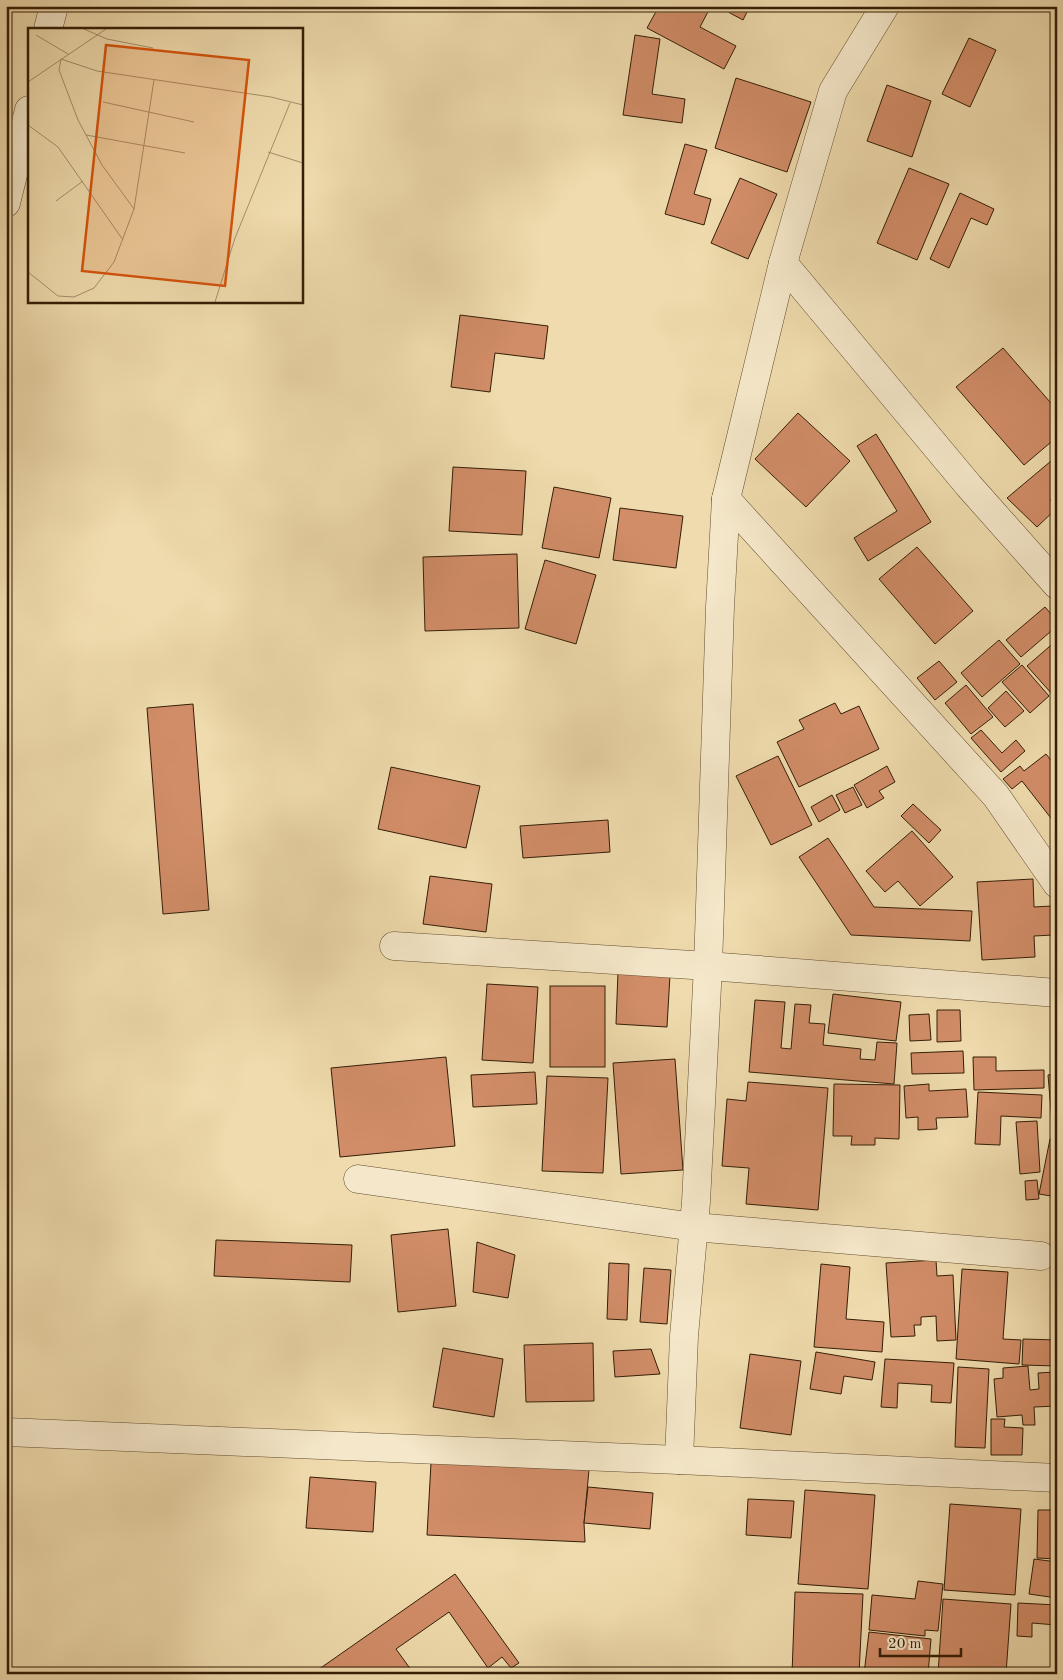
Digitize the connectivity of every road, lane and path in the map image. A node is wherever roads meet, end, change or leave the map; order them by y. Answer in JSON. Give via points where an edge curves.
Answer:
{"nodes":[{"id":1,"x":54,"y":6,"type":"edge"},
{"id":2,"x":886,"y":6,"type":"edge"},
{"id":3,"x":48,"y":28,"type":"edge"},
{"id":4,"x":28,"y":114,"type":"edge"},
{"id":5,"x":6,"y":203,"type":"edge"},
{"id":6,"x":783,"y":263,"type":"junction"},
{"id":7,"x":726,"y":499,"type":"junction"},
{"id":8,"x":1057,"y":585,"type":"edge"},
{"id":9,"x":1057,"y":884,"type":"edge"},
{"id":10,"x":394,"y":946,"type":"dead end"},
{"id":11,"x":708,"y":966,"type":"junction"},
{"id":12,"x":1057,"y":993,"type":"edge"},
{"id":13,"x":358,"y":1179,"type":"dead end"},
{"id":14,"x":694,"y":1227,"type":"junction"},
{"id":15,"x":1041,"y":1256,"type":"dead end"},
{"id":16,"x":6,"y":1432,"type":"edge"},
{"id":17,"x":679,"y":1460,"type":"junction"},
{"id":18,"x":1057,"y":1478,"type":"edge"}],
"edges":[{"from":1,"to":3,"type":"street"},
{"from":2,"to":6,"type":"street","via":[[833,91]]},
{"from":4,"to":5,"type":"street"},
{"from":6,"to":7,"type":"street"},
{"from":6,"to":8,"type":"street","via":[[969,486]]},
{"from":7,"to":9,"type":"street","via":[[996,796]]},
{"from":7,"to":11,"type":"street"},
{"from":10,"to":11,"type":"street"},
{"from":11,"to":12,"type":"street"},
{"from":11,"to":14,"type":"street"},
{"from":13,"to":14,"type":"street"},
{"from":14,"to":15,"type":"street"},
{"from":14,"to":17,"type":"street","via":[[684,1336]]},
{"from":16,"to":17,"type":"street"},
{"from":17,"to":18,"type":"street"}]}
